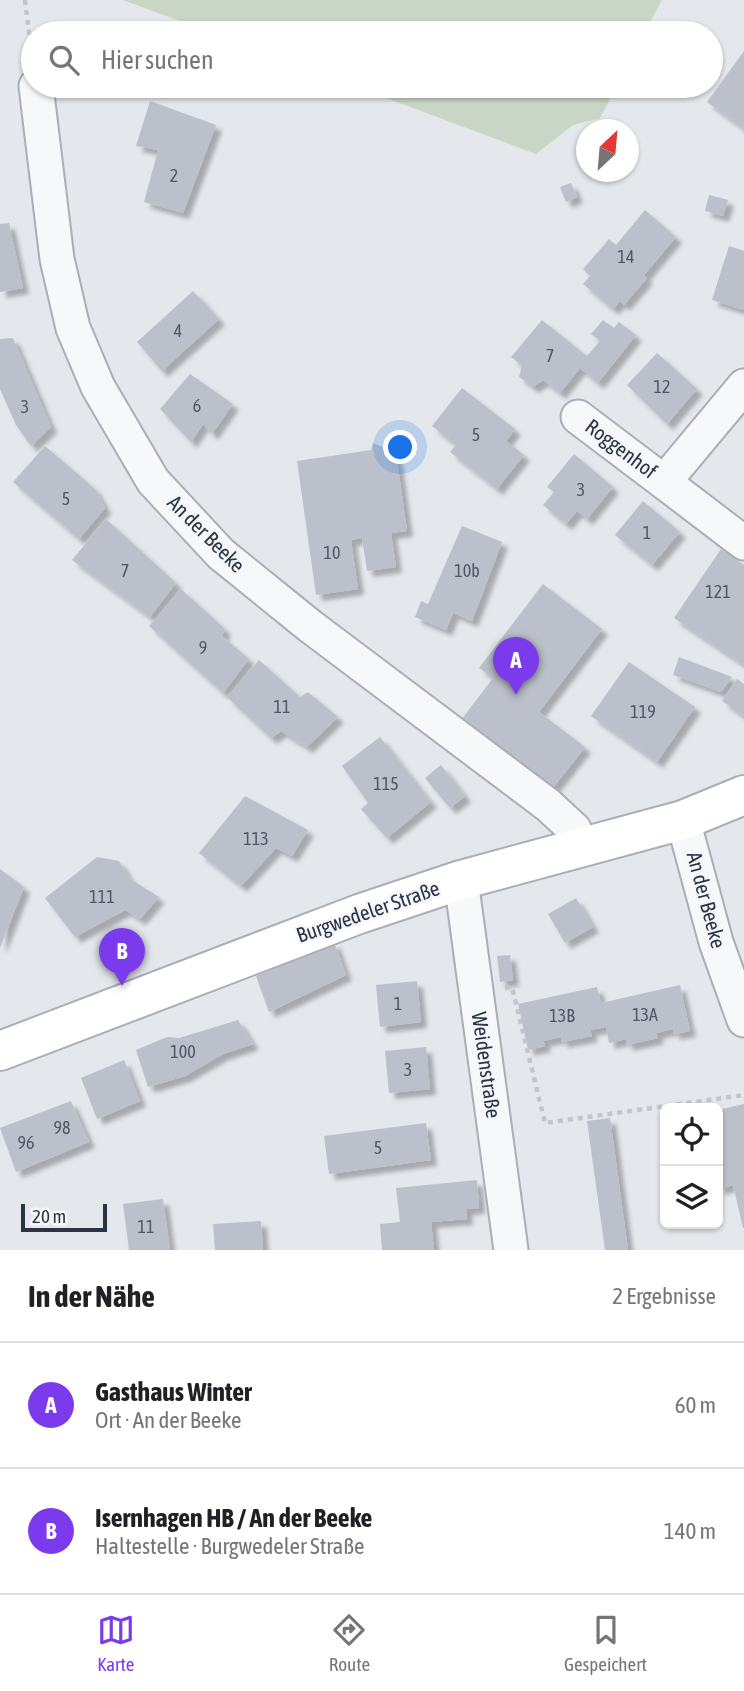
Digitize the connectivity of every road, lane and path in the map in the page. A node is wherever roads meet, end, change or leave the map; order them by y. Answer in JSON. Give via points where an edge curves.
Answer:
{"nodes":[{"id":1,"x":25,"y":0,"type":"edge"},
{"id":2,"x":28,"y":21,"type":"edge"},
{"id":3,"x":37,"y":98,"type":"edge"},
{"id":4,"x":744,"y":386,"type":"edge"},
{"id":5,"x":578,"y":417,"type":"dead end"},
{"id":6,"x":664,"y":482,"type":"junction"},
{"id":7,"x":744,"y":543,"type":"edge"},
{"id":8,"x":744,"y":795,"type":"edge"},
{"id":9,"x":683,"y":820,"type":"junction"},
{"id":10,"x":582,"y":849,"type":"junction"},
{"id":11,"x":461,"y":880,"type":"junction"},
{"id":12,"x":476,"y":992,"type":"junction"},
{"id":13,"x":744,"y":1020,"type":"edge"},
{"id":14,"x":0,"y":1051,"type":"edge"},
{"id":15,"x":744,"y":1095,"type":"edge"},
{"id":16,"x":511,"y":1250,"type":"edge"}],
"edges":[{"from":1,"to":2,"type":"path"},
{"from":3,"to":10,"type":"street","name":"An der Beeke","via":[[57,259],[73,328],[98,387],[153,481],[221,554],[548,805],[574,829]]},
{"from":4,"to":6,"type":"street","name":"Roggenhof"},
{"from":5,"to":6,"type":"street","name":"Roggenhof"},
{"from":6,"to":7,"type":"street","name":"Roggenhof"},
{"from":8,"to":9,"type":"main road","name":"Burgwedeler Straße"},
{"from":9,"to":10,"type":"main road","name":"Burgwedeler Straße"},
{"from":9,"to":13,"type":"street","name":"An der Beeke","via":[[716,942]]},
{"from":10,"to":11,"type":"main road","name":"Burgwedeler Straße"},
{"from":11,"to":12,"type":"street","name":"Weidenstraße"},
{"from":11,"to":14,"type":"main road","name":"Burgwedeler Straße","via":[[359,914]]},
{"from":12,"to":15,"type":"path","via":[[512,987],[545,1122]]},
{"from":12,"to":16,"type":"street","name":"Weidenstraße"}]}
